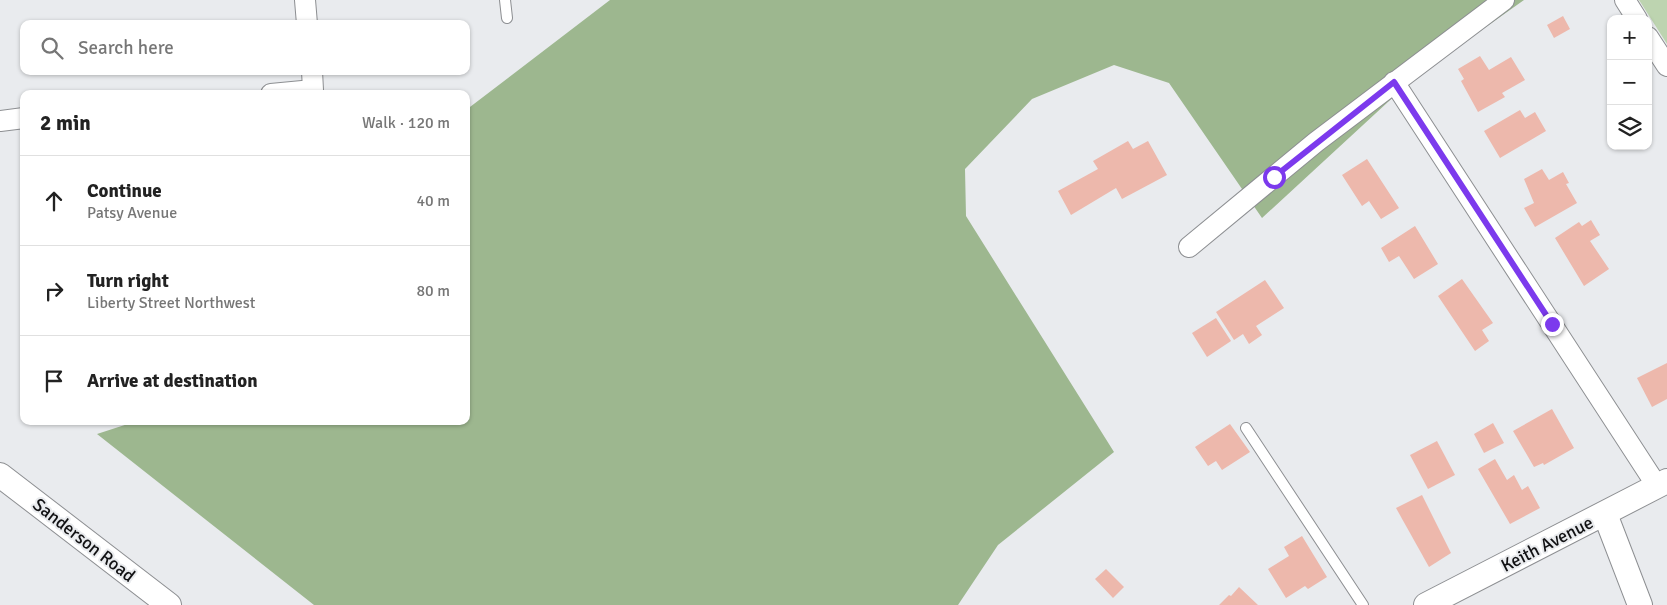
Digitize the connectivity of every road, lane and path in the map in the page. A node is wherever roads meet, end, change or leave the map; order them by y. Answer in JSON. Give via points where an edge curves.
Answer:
{"nodes":[{"id":1,"x":305,"y":0,"type":"edge"},
{"id":2,"x":505,"y":0,"type":"edge"},
{"id":3,"x":1504,"y":0,"type":"edge"},
{"id":4,"x":1625,"y":0,"type":"edge"},
{"id":5,"x":1634,"y":15,"type":"edge"},
{"id":6,"x":507,"y":18,"type":"dead end"},
{"id":7,"x":307,"y":20,"type":"edge"},
{"id":8,"x":1652,"y":42,"type":"edge"},
{"id":9,"x":1667,"y":66,"type":"edge"},
{"id":10,"x":312,"y":80,"type":"edge"},
{"id":11,"x":1394,"y":82,"type":"junction"},
{"id":12,"x":283,"y":90,"type":"edge"},
{"id":13,"x":20,"y":118,"type":"edge"},
{"id":14,"x":0,"y":121,"type":"edge"},
{"id":15,"x":1189,"y":246,"type":"dead end"},
{"id":16,"x":1246,"y":428,"type":"dead end"},
{"id":17,"x":0,"y":475,"type":"edge"},
{"id":18,"x":1662,"y":484,"type":"edge"},
{"id":19,"x":1606,"y":514,"type":"junction"},
{"id":20,"x":169,"y":605,"type":"edge"},
{"id":21,"x":1363,"y":605,"type":"edge"},
{"id":22,"x":1426,"y":605,"type":"edge"},
{"id":23,"x":1640,"y":605,"type":"edge"}],
"edges":[{"from":1,"to":7,"type":"street"},
{"from":2,"to":6,"type":"lane"},
{"from":3,"to":11,"type":"street"},
{"from":4,"to":5,"type":"street"},
{"from":8,"to":9,"type":"street"},
{"from":10,"to":12,"type":"street"},
{"from":11,"to":15,"type":"street"},
{"from":11,"to":18,"type":"street"},
{"from":13,"to":14,"type":"street"},
{"from":16,"to":21,"type":"lane"},
{"from":17,"to":20,"type":"street","name":"Sanderson Road"},
{"from":18,"to":19,"type":"street","name":"Keith Avenue"},
{"from":19,"to":22,"type":"street","name":"Keith Avenue"},
{"from":19,"to":23,"type":"street"}]}
